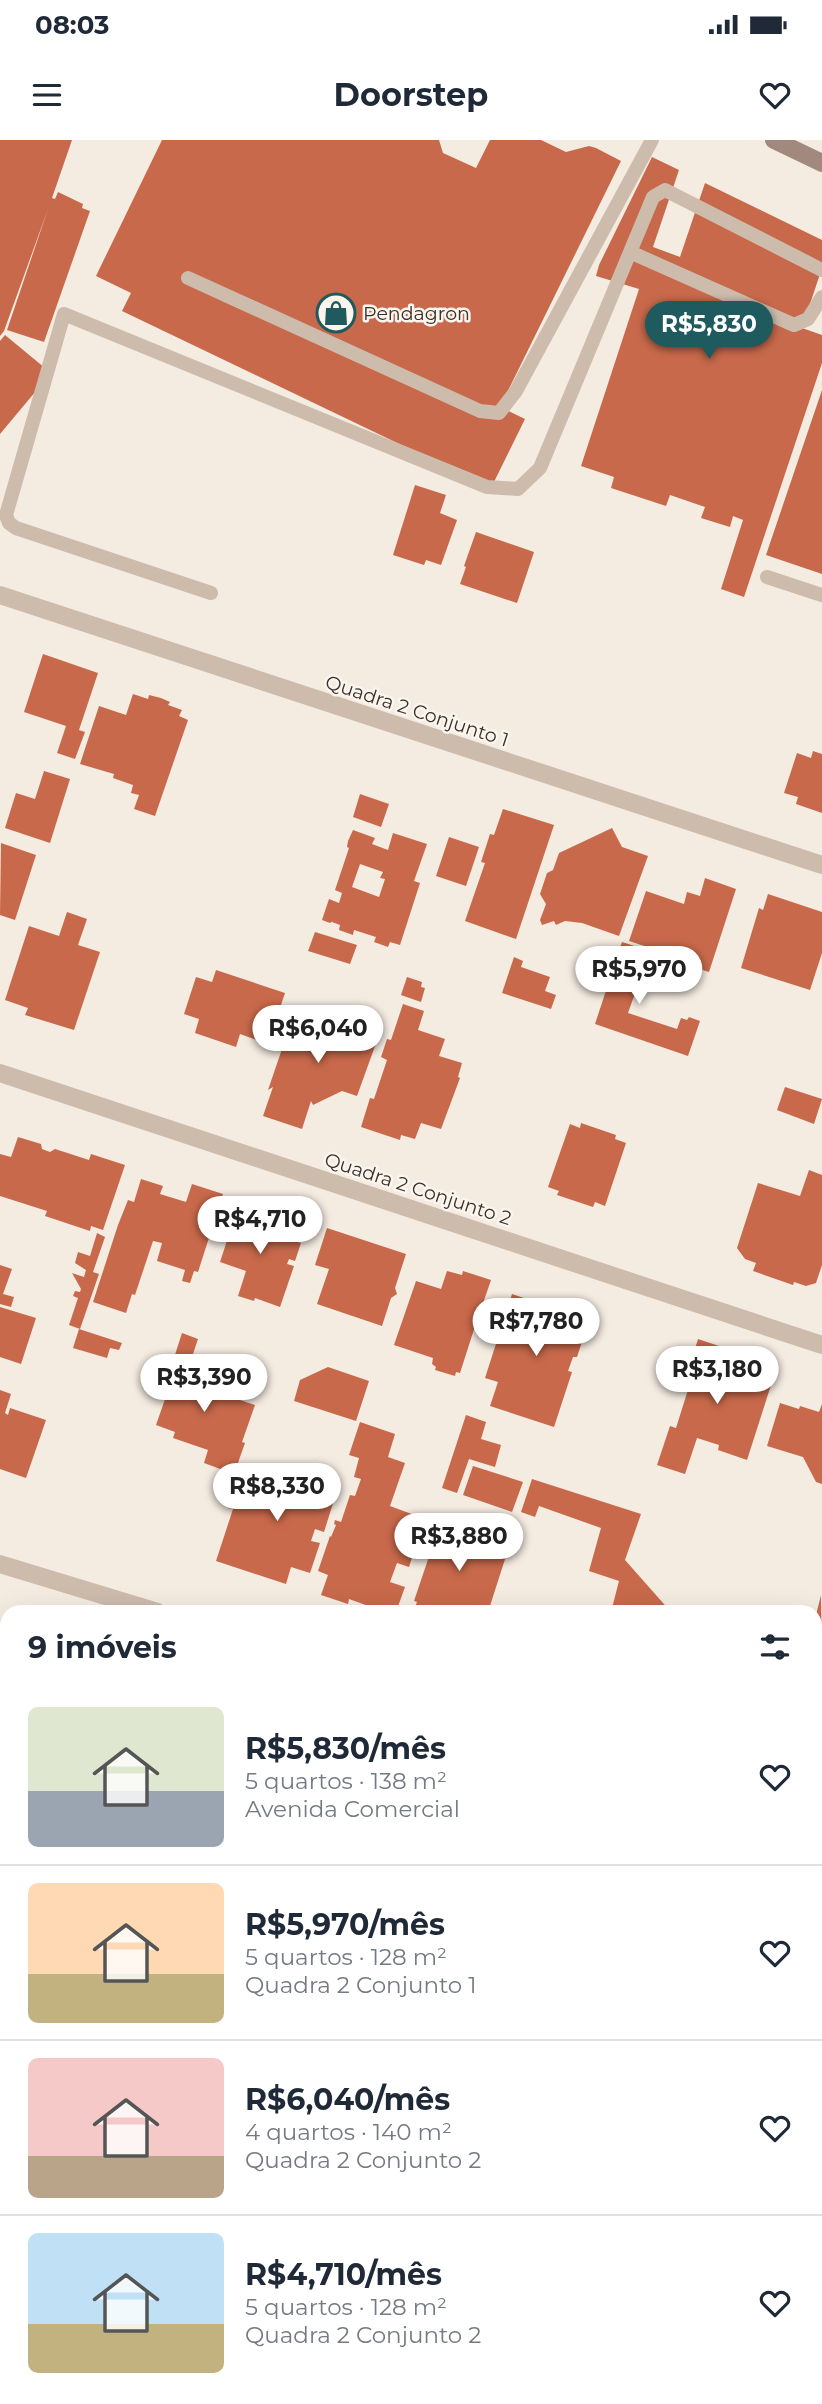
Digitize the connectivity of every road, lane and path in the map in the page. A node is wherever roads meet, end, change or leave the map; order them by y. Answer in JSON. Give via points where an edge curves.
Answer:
{"nodes":[{"id":1,"x":652,"y":140,"type":"edge"},
{"id":2,"x":774,"y":140,"type":"edge"},
{"id":3,"x":822,"y":163,"type":"edge"},
{"id":4,"x":630,"y":252,"type":"junction"},
{"id":5,"x":822,"y":270,"type":"edge"},
{"id":6,"x":188,"y":278,"type":"dead end"},
{"id":7,"x":822,"y":297,"type":"edge"},
{"id":8,"x":767,"y":577,"type":"dead end"},
{"id":9,"x":211,"y":593,"type":"dead end"},
{"id":10,"x":0,"y":595,"type":"edge"},
{"id":11,"x":822,"y":595,"type":"edge"},
{"id":12,"x":822,"y":866,"type":"edge"},
{"id":13,"x":0,"y":1073,"type":"edge"},
{"id":14,"x":822,"y":1345,"type":"edge"},
{"id":15,"x":0,"y":1564,"type":"edge"},
{"id":16,"x":135,"y":1605,"type":"edge"}],
"edges":[{"from":1,"to":6,"type":"lane","via":[[516,391],[499,412],[480,411]]},
{"from":2,"to":3,"type":"street"},
{"from":4,"to":5,"type":"lane","via":[[653,197],[665,190]]},
{"from":4,"to":7,"type":"lane","via":[[794,325],[808,319]]},
{"from":4,"to":9,"type":"lane","via":[[540,468],[518,489],[487,487],[64,314],[6,515],[9,523]]},
{"from":8,"to":11,"type":"lane"},
{"from":10,"to":12,"type":"street","name":"Quadra 2 Conjunto 1"},
{"from":13,"to":14,"type":"street","name":"Quadra 2 Conjunto 2"},
{"from":15,"to":16,"type":"street"}]}
